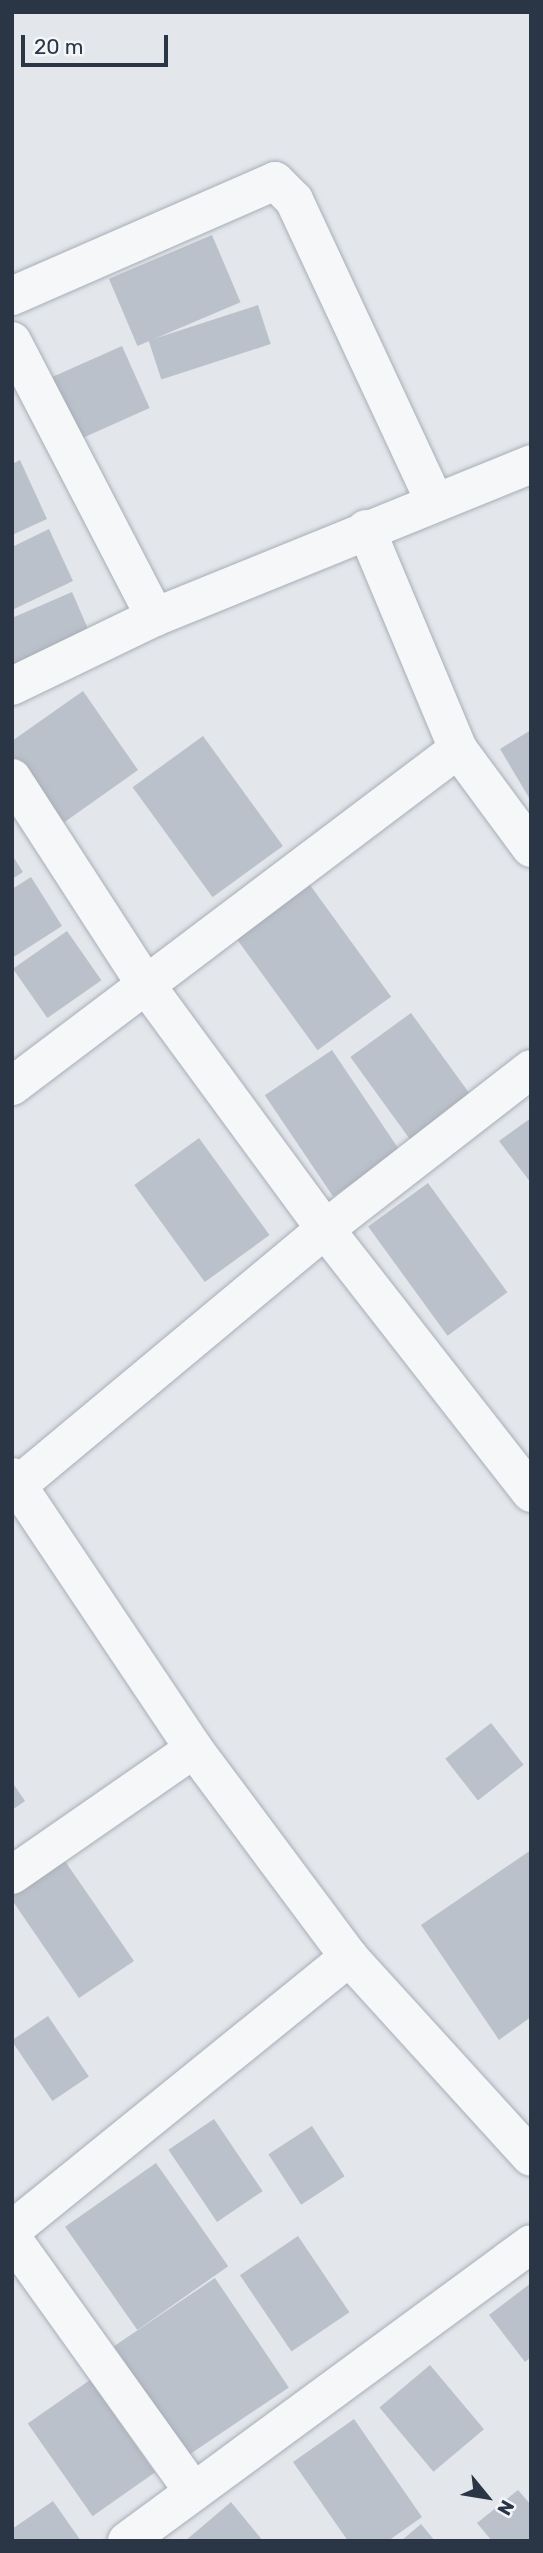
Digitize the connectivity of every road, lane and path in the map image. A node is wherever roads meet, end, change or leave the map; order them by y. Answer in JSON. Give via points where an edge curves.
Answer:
{"nodes":[{"id":1,"x":12,"y":296,"type":"edge"},
{"id":2,"x":12,"y":341,"type":"edge"},
{"id":3,"x":531,"y":464,"type":"edge"},
{"id":4,"x":435,"y":502,"type":"junction"},
{"id":5,"x":366,"y":530,"type":"junction"},
{"id":6,"x":155,"y":617,"type":"junction"},
{"id":7,"x":12,"y":686,"type":"edge"},
{"id":8,"x":458,"y":749,"type":"junction"},
{"id":9,"x":12,"y":778,"type":"edge"},
{"id":10,"x":531,"y":848,"type":"edge"},
{"id":11,"x":146,"y":985,"type":"junction"},
{"id":12,"x":531,"y":1069,"type":"edge"},
{"id":13,"x":12,"y":1086,"type":"edge"},
{"id":14,"x":325,"y":1229,"type":"junction"},
{"id":15,"x":15,"y":1484,"type":"edge"},
{"id":16,"x":531,"y":1493,"type":"edge"},
{"id":17,"x":194,"y":1749,"type":"junction"},
{"id":18,"x":12,"y":1875,"type":"edge"},
{"id":19,"x":349,"y":1956,"type":"junction"},
{"id":20,"x":531,"y":2157,"type":"edge"},
{"id":21,"x":12,"y":2230,"type":"edge"},
{"id":22,"x":12,"y":2238,"type":"edge"},
{"id":23,"x":531,"y":2244,"type":"edge"},
{"id":24,"x":194,"y":2492,"type":"junction"},
{"id":25,"x":127,"y":2541,"type":"edge"}],
"edges":[{"from":1,"to":4,"type":"street","via":[[275,181],[294,200]]},
{"from":2,"to":6,"type":"street"},
{"from":3,"to":4,"type":"street"},
{"from":4,"to":5,"type":"street"},
{"from":5,"to":6,"type":"street"},
{"from":5,"to":8,"type":"street"},
{"from":6,"to":7,"type":"street"},
{"from":8,"to":10,"type":"street"},
{"from":8,"to":11,"type":"street"},
{"from":9,"to":11,"type":"street"},
{"from":11,"to":13,"type":"street"},
{"from":11,"to":14,"type":"street"},
{"from":12,"to":14,"type":"street"},
{"from":14,"to":15,"type":"street"},
{"from":14,"to":16,"type":"street"},
{"from":15,"to":17,"type":"street"},
{"from":17,"to":18,"type":"street"},
{"from":17,"to":19,"type":"street"},
{"from":19,"to":20,"type":"street"},
{"from":19,"to":21,"type":"street"},
{"from":22,"to":24,"type":"street"},
{"from":23,"to":24,"type":"street"},
{"from":24,"to":25,"type":"street"}]}
